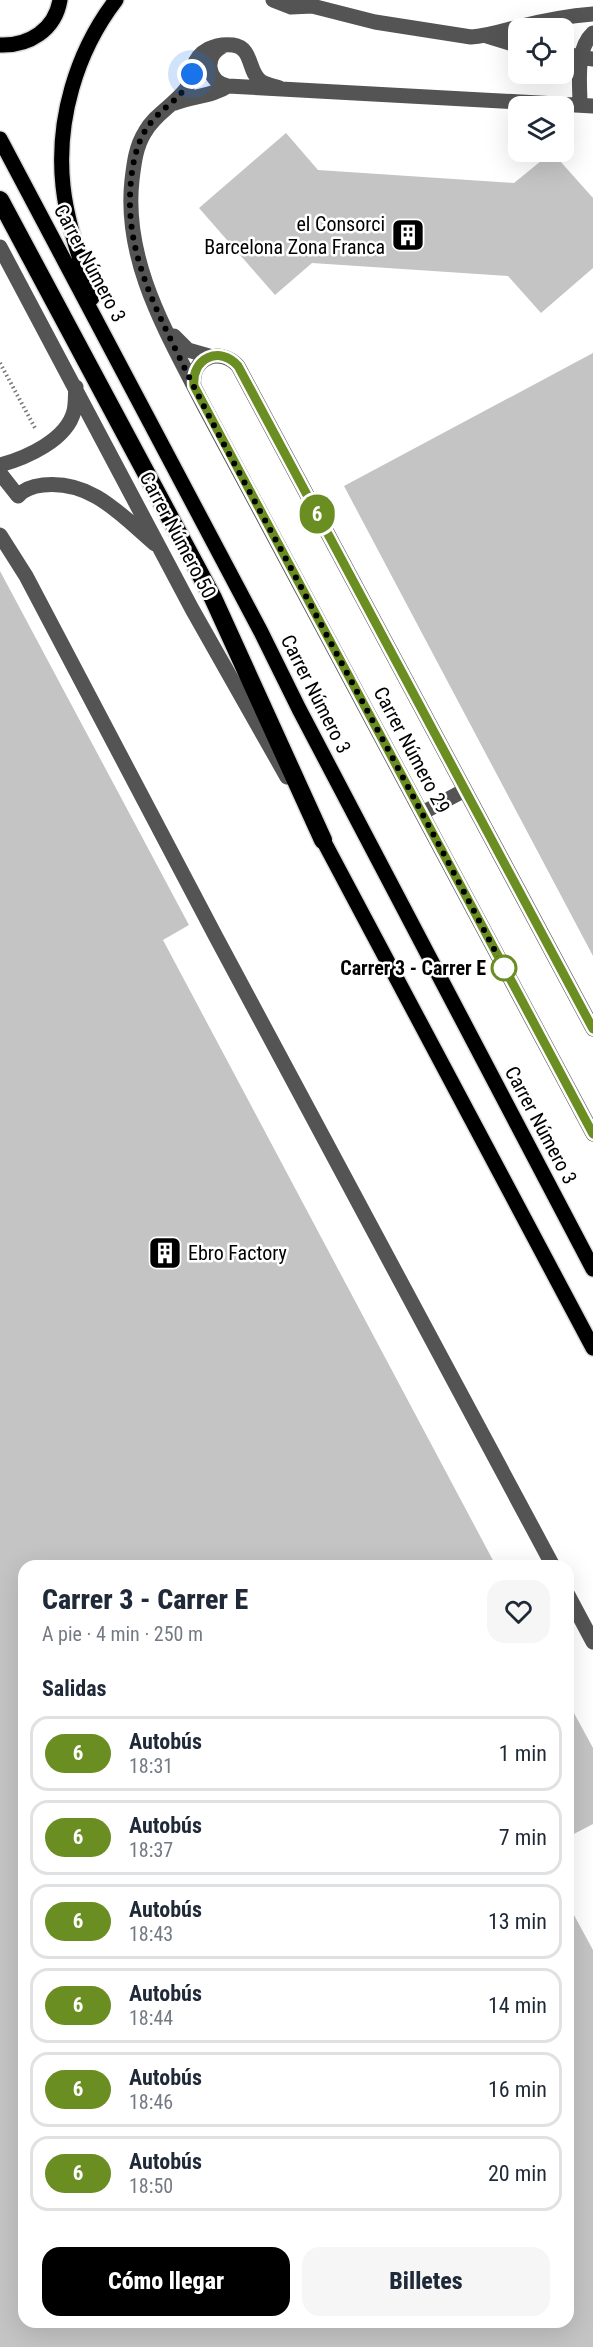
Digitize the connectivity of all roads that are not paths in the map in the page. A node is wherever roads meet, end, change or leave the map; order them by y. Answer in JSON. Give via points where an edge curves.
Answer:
{"nodes":[{"id":1,"x":60,"y":0,"type":"edge"},
{"id":2,"x":116,"y":0,"type":"edge"},
{"id":3,"x":273,"y":0,"type":"edge"},
{"id":4,"x":310,"y":3,"type":"edge"},
{"id":5,"x":593,"y":14,"type":"edge"},
{"id":6,"x":593,"y":33,"type":"edge"},
{"id":7,"x":487,"y":36,"type":"junction"},
{"id":8,"x":508,"y":43,"type":"edge"},
{"id":9,"x":0,"y":45,"type":"edge"},
{"id":10,"x":226,"y":45,"type":"junction"},
{"id":11,"x":587,"y":58,"type":"edge"},
{"id":12,"x":251,"y":67,"type":"junction"},
{"id":13,"x":232,"y":86,"type":"junction"},
{"id":14,"x":280,"y":88,"type":"junction"},
{"id":15,"x":172,"y":104,"type":"junction"},
{"id":16,"x":587,"y":106,"type":"edge"},
{"id":17,"x":0,"y":139,"type":"edge"},
{"id":18,"x":0,"y":200,"type":"edge"},
{"id":19,"x":0,"y":247,"type":"edge"},
{"id":20,"x":162,"y":321,"type":"junction"},
{"id":21,"x":100,"y":326,"type":"junction"},
{"id":22,"x":209,"y":356,"type":"junction"},
{"id":23,"x":194,"y":386,"type":"junction"},
{"id":24,"x":76,"y":387,"type":"junction"},
{"id":25,"x":0,"y":465,"type":"edge"},
{"id":26,"x":0,"y":473,"type":"edge"},
{"id":27,"x":0,"y":535,"type":"edge"},
{"id":28,"x":162,"y":550,"type":"junction"},
{"id":29,"x":465,"y":790,"type":"junction"},
{"id":30,"x":422,"y":813,"type":"junction"},
{"id":31,"x":323,"y":840,"type":"junction"},
{"id":32,"x":593,"y":1029,"type":"edge"},
{"id":33,"x":593,"y":1134,"type":"edge"},
{"id":34,"x":593,"y":1269,"type":"edge"},
{"id":35,"x":593,"y":1348,"type":"edge"},
{"id":36,"x":550,"y":1560,"type":"edge"},
{"id":37,"x":574,"y":1606,"type":"edge"},
{"id":38,"x":593,"y":1642,"type":"edge"}],
"edges":[{"from":1,"to":9,"type":"main road","via":[[49,25],[40,34],[15,46]]},
{"from":2,"to":21,"type":"main road","via":[[93,35],[71,89],[62,153],[68,216]]},
{"from":3,"to":4,"type":"street","via":[[291,7]]},
{"from":4,"to":7,"type":"street","via":[[375,22],[434,33]]},
{"from":5,"to":7,"type":"street","via":[[573,15]]},
{"from":6,"to":11,"type":"street","via":[[588,38]]},
{"from":7,"to":8,"type":"street"},
{"from":10,"to":12,"type":"street","via":[[244,50]]},
{"from":10,"to":13,"type":"street","via":[[215,52],[210,70],[217,81]]},
{"from":10,"to":15,"type":"street","name":"Carrer Número 29","via":[[208,49],[197,58],[189,84]]},
{"from":11,"to":16,"type":"street"},
{"from":12,"to":13,"type":"street","via":[[246,79]]},
{"from":12,"to":14,"type":"street","via":[[261,82]]},
{"from":13,"to":14,"type":"street"},
{"from":13,"to":15,"type":"street"},
{"from":14,"to":16,"type":"street"},
{"from":15,"to":20,"type":"street","name":"Carrer Número 29","via":[[153,120],[139,143],[130,196],[138,261]]},
{"from":17,"to":21,"type":"main road","name":"Carrer Número 3"},
{"from":18,"to":31,"type":"highway","via":[[213,598]]},
{"from":19,"to":24,"type":"street","name":"Carrer Número 50"},
{"from":20,"to":22,"type":"street","name":"Carrer Número 29","via":[[188,350]]},
{"from":20,"to":23,"type":"street","name":"Carrer Número 29"},
{"from":21,"to":34,"type":"main road","name":"Carrer Número 3"},
{"from":22,"to":23,"type":"street","via":[[195,370]]},
{"from":22,"to":29,"type":"street","name":"Carrer Número 29","via":[[225,357],[238,366]]},
{"from":23,"to":30,"type":"street","name":"Carrer Número 29"},
{"from":24,"to":25,"type":"street","via":[[74,410],[57,436],[44,446]]},
{"from":24,"to":28,"type":"street","name":"Carrer Número 50"},
{"from":26,"to":28,"type":"street","via":[[18,496],[22,490],[38,485],[61,483],[82,488],[103,500]]},
{"from":27,"to":36,"type":"street","via":[[26,576]]},
{"from":28,"to":31,"type":"street","name":"Carrer Número 50"},
{"from":29,"to":30,"type":"street"},
{"from":29,"to":32,"type":"street","name":"Carrer Número 29"},
{"from":30,"to":33,"type":"street","name":"Carrer Número 29"},
{"from":31,"to":35,"type":"main road"},
{"from":37,"to":38,"type":"street"}]}
